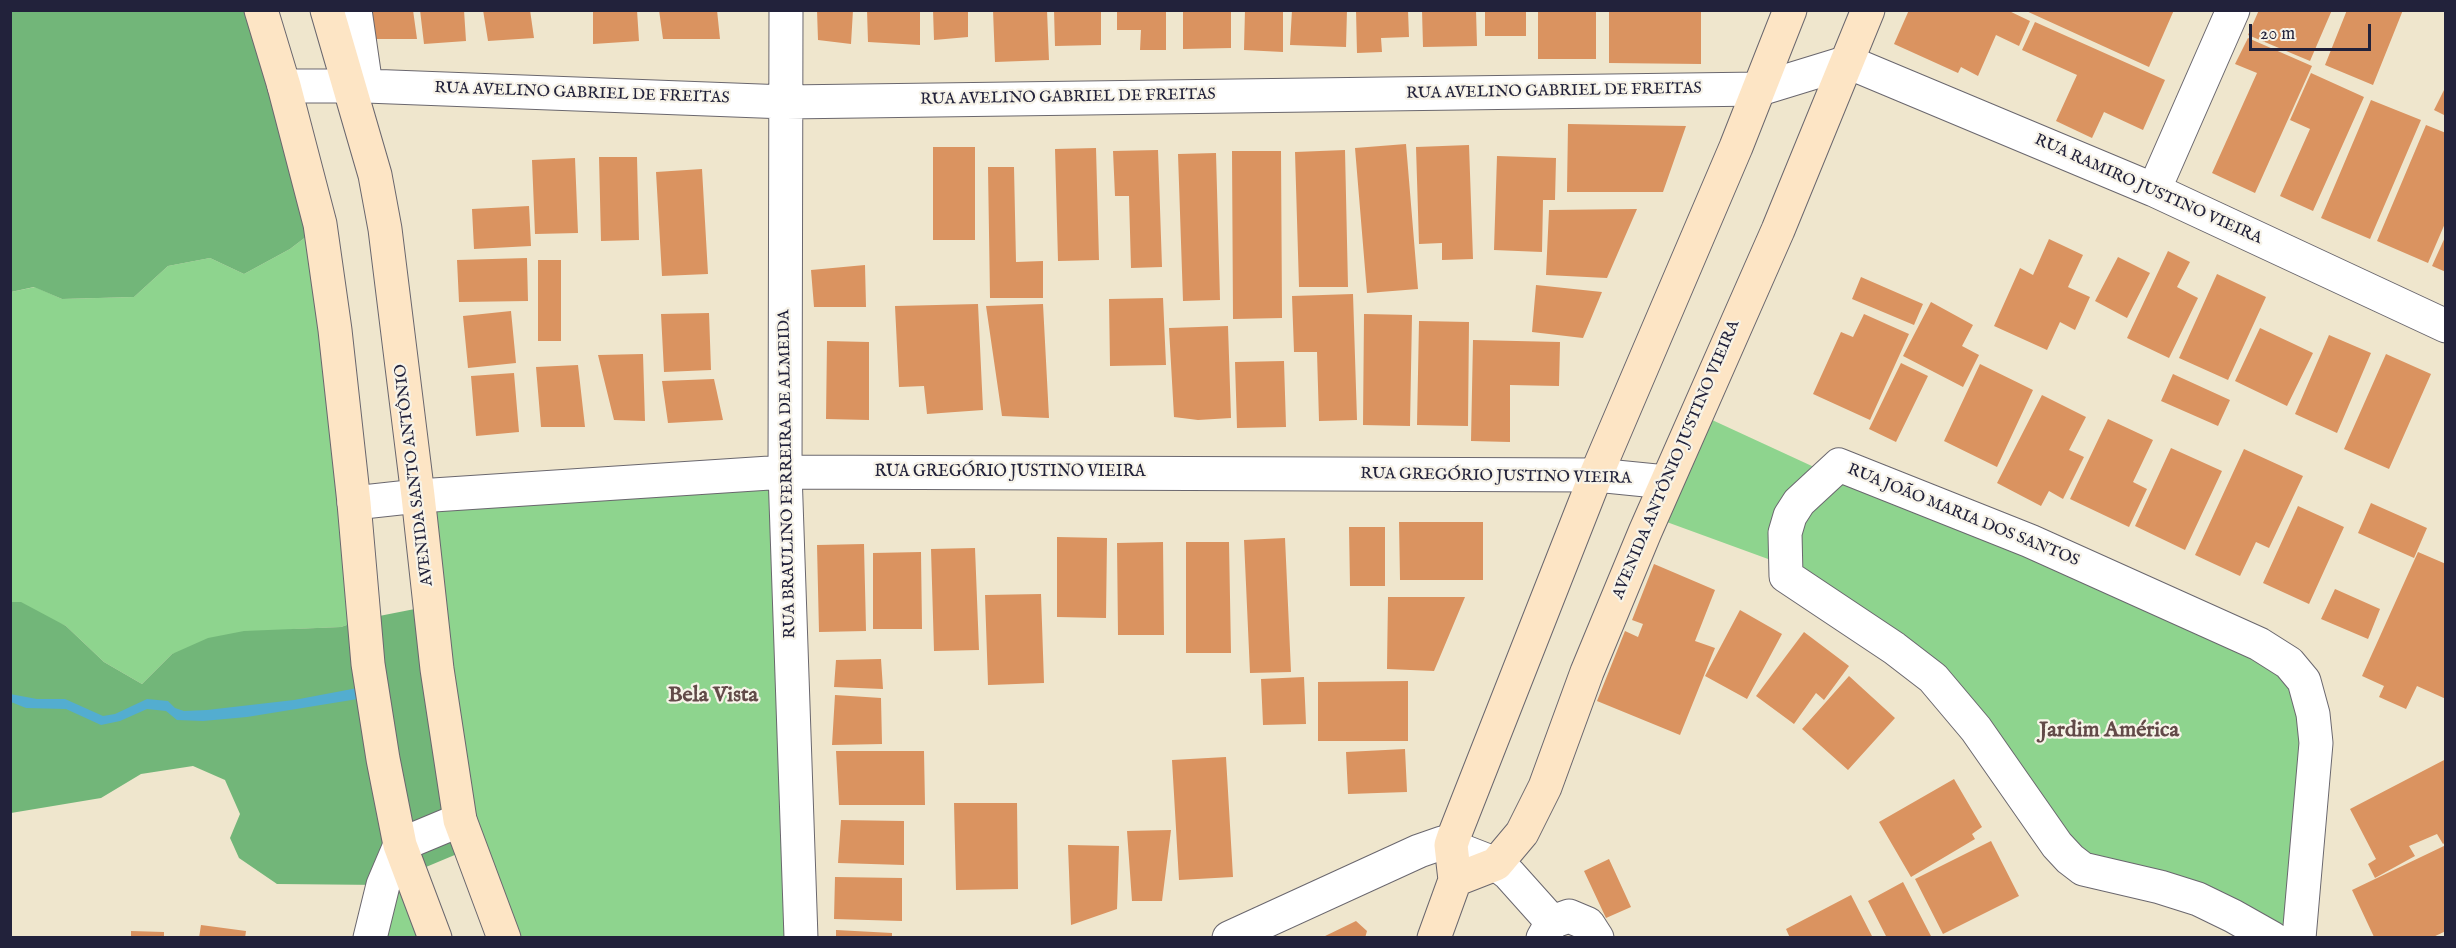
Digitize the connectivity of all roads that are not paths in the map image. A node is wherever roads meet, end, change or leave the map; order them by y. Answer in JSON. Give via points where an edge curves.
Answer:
{"nodes":[{"id":1,"x":261,"y":10,"type":"edge"},
{"id":2,"x":327,"y":10,"type":"edge"},
{"id":3,"x":355,"y":10,"type":"edge"},
{"id":4,"x":786,"y":10,"type":"edge"},
{"id":5,"x":1790,"y":10,"type":"edge"},
{"id":6,"x":1868,"y":10,"type":"edge"},
{"id":7,"x":2233,"y":10,"type":"edge"},
{"id":8,"x":1848,"y":62,"type":"junction"},
{"id":9,"x":284,"y":86,"type":"junction"},
{"id":10,"x":358,"y":87,"type":"junction"},
{"id":11,"x":1760,"y":89,"type":"junction"},
{"id":12,"x":786,"y":102,"type":"junction"},
{"id":13,"x":2154,"y":190,"type":"junction"},
{"id":14,"x":2445,"y":326,"type":"edge"},
{"id":15,"x":785,"y":472,"type":"junction"},
{"id":16,"x":1596,"y":476,"type":"junction"},
{"id":17,"x":1666,"y":482,"type":"junction"},
{"id":18,"x":418,"y":496,"type":"junction"},
{"id":19,"x":354,"y":503,"type":"junction"},
{"id":20,"x":460,"y":820,"type":"junction"},
{"id":21,"x":400,"y":845,"type":"junction"},
{"id":22,"x":1450,"y":845,"type":"junction"},
{"id":23,"x":1496,"y":864,"type":"junction"},
{"id":24,"x":1455,"y":880,"type":"junction"},
{"id":25,"x":1548,"y":930,"type":"edge"},
{"id":26,"x":370,"y":938,"type":"edge"},
{"id":27,"x":435,"y":938,"type":"edge"},
{"id":28,"x":504,"y":938,"type":"edge"},
{"id":29,"x":801,"y":938,"type":"edge"},
{"id":30,"x":1229,"y":938,"type":"edge"},
{"id":31,"x":1434,"y":938,"type":"edge"},
{"id":32,"x":1596,"y":938,"type":"edge"},
{"id":33,"x":2272,"y":938,"type":"edge"},
{"id":34,"x":2299,"y":938,"type":"edge"}],
"edges":[{"from":1,"to":9,"type":"main road"},
{"from":2,"to":10,"type":"main road","name":"AVENIDA SANTO ANTÔNIO"},
{"from":3,"to":10,"type":"street"},
{"from":4,"to":12,"type":"street","name":"RUA BRAULINO FERREIRA DE ALMEIDA"},
{"from":5,"to":11,"type":"main road"},
{"from":6,"to":8,"type":"main road","name":"AVENIDA ANTÔNIO JUSTINO VIEIRA"},
{"from":7,"to":13,"type":"street"},
{"from":8,"to":11,"type":"street","name":"RUA AVELINO GABRIEL DE FREITAS"},
{"from":8,"to":13,"type":"street","name":"RUA RAMIRO JUSTINO VIEIRA"},
{"from":8,"to":17,"type":"main road","name":"AVENIDA ANTÔNIO JUSTINO VIEIRA"},
{"from":9,"to":10,"type":"street","name":"RUA AVELINO GABRIEL DE FREITAS"},
{"from":9,"to":19,"type":"main road","via":[[320,224]]},
{"from":10,"to":12,"type":"street","name":"RUA AVELINO GABRIEL DE FREITAS"},
{"from":10,"to":18,"type":"main road","name":"AVENIDA SANTO ANTÔNIO","via":[[385,229]]},
{"from":11,"to":12,"type":"street","name":"RUA AVELINO GABRIEL DE FREITAS"},
{"from":11,"to":16,"type":"main road"},
{"from":12,"to":15,"type":"street","name":"RUA BRAULINO FERREIRA DE ALMEIDA"},
{"from":13,"to":14,"type":"street","name":"RUA RAMIRO JUSTINO VIEIRA"},
{"from":15,"to":16,"type":"street","name":"RUA GREGÓRIO JUSTINO VIEIRA"},
{"from":15,"to":18,"type":"street","name":"RUA GREGÓRIO JUSTINO VIEIRA"},
{"from":15,"to":29,"type":"street","name":"RUA BRAULINO FERREIRA DE ALMEIDA"},
{"from":16,"to":17,"type":"street","name":"RUA GREGÓRIO JUSTINO VIEIRA"},
{"from":16,"to":22,"type":"main road"},
{"from":17,"to":23,"type":"main road","name":"AVENIDA ANTÔNIO JUSTINO VIEIRA","via":[[1587,672],[1545,787],[1522,833]]},
{"from":18,"to":19,"type":"street","name":"RUA GREGÓRIO JUSTINO VIEIRA"},
{"from":18,"to":20,"type":"main road","name":"AVENIDA SANTO ANTÔNIO","via":[[437,669]]},
{"from":19,"to":21,"type":"main road","via":[[369,674]]},
{"from":20,"to":21,"type":"street"},
{"from":20,"to":28,"type":"main road","name":"AVENIDA SANTO ANTÔNIO"},
{"from":21,"to":26,"type":"street"},
{"from":21,"to":27,"type":"main road"},
{"from":22,"to":23,"type":"street"},
{"from":22,"to":24,"type":"main road"},
{"from":22,"to":30,"type":"street","via":[[1434,844],[1419,850]]},
{"from":23,"to":24,"type":"main road","name":"AVENIDA ANTÔNIO JUSTINO VIEIRA"},
{"from":23,"to":25,"type":"street","via":[[1509,874]]},
{"from":24,"to":31,"type":"main road"},
{"from":25,"to":32,"type":"street","via":[[1569,916],[1588,924]]},
{"from":33,"to":34,"type":"street","name":"RUA JOÃO MARIA DOS SANTOS","via":[[2198,899],[2083,868],[2070,859],[1976,729],[1933,678],[1786,576],[1785,533],[1798,502],[1839,465],[2030,541],[2259,644],[2289,663],[2304,681],[2316,743]]}]}
